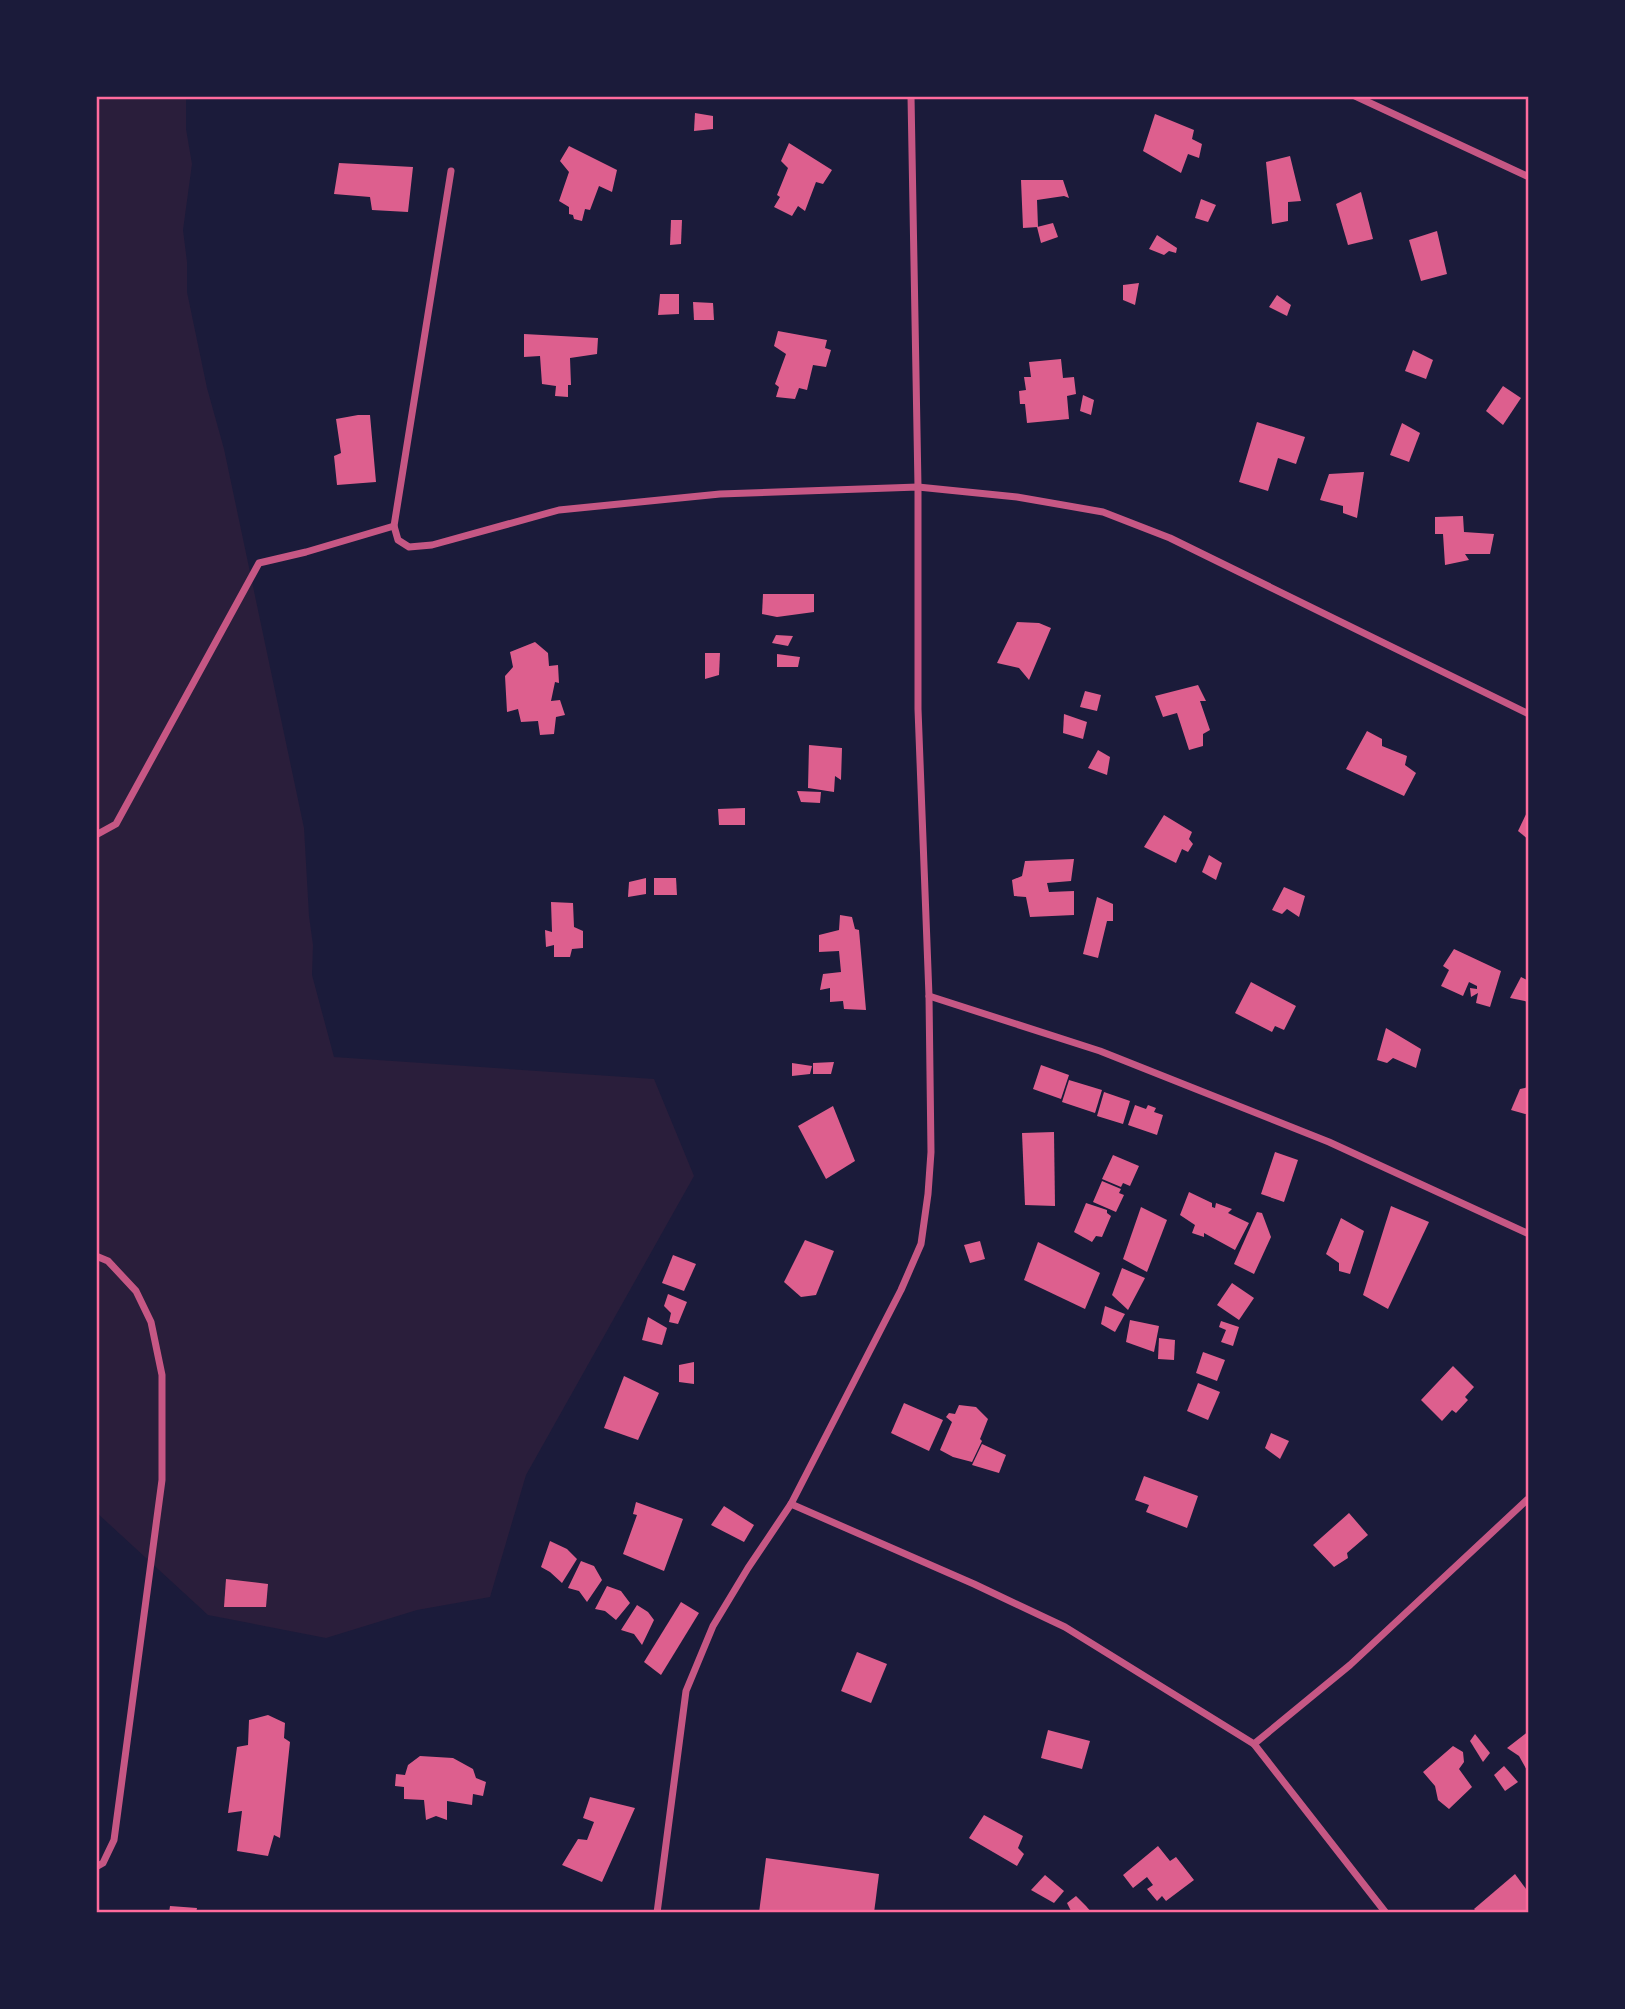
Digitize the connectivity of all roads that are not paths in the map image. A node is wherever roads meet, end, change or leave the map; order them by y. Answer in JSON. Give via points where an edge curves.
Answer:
{"nodes":[{"id":1,"x":911,"y":96,"type":"edge"},
{"id":2,"x":1355,"y":96,"type":"edge"},
{"id":3,"x":451,"y":171,"type":"dead end"},
{"id":4,"x":1529,"y":177,"type":"edge"},
{"id":5,"x":918,"y":487,"type":"junction"},
{"id":6,"x":394,"y":526,"type":"junction"},
{"id":7,"x":1529,"y":715,"type":"edge"},
{"id":8,"x":96,"y":835,"type":"edge"},
{"id":9,"x":929,"y":996,"type":"junction"},
{"id":10,"x":1529,"y":1234,"type":"edge"},
{"id":11,"x":96,"y":1256,"type":"edge"},
{"id":12,"x":1529,"y":1498,"type":"edge"},
{"id":13,"x":791,"y":1504,"type":"junction"},
{"id":14,"x":1254,"y":1744,"type":"junction"},
{"id":15,"x":96,"y":1867,"type":"edge"},
{"id":16,"x":657,"y":1913,"type":"edge"},
{"id":17,"x":1386,"y":1913,"type":"edge"}],
"edges":[{"from":1,"to":5,"type":"street"},
{"from":2,"to":4,"type":"street"},
{"from":3,"to":6,"type":"street"},
{"from":5,"to":6,"type":"street","via":[[720,494],[559,510],[432,545],[409,547],[398,540]]},
{"from":5,"to":7,"type":"street","via":[[1104,512],[1170,538]]},
{"from":5,"to":9,"type":"street","via":[[918,709]]},
{"from":6,"to":8,"type":"street","via":[[259,563],[116,824]]},
{"from":9,"to":10,"type":"street","via":[[1100,1051],[1329,1142]]},
{"from":9,"to":13,"type":"street","via":[[931,1152],[921,1244]]},
{"from":11,"to":15,"type":"street","via":[[108,1261],[136,1291],[152,1322],[162,1375],[163,1480],[114,1840],[103,1863]]},
{"from":12,"to":14,"type":"street","via":[[1350,1665]]},
{"from":13,"to":14,"type":"street","via":[[1065,1627]]},
{"from":13,"to":16,"type":"street","via":[[713,1626],[687,1691]]},
{"from":14,"to":17,"type":"street"}]}
